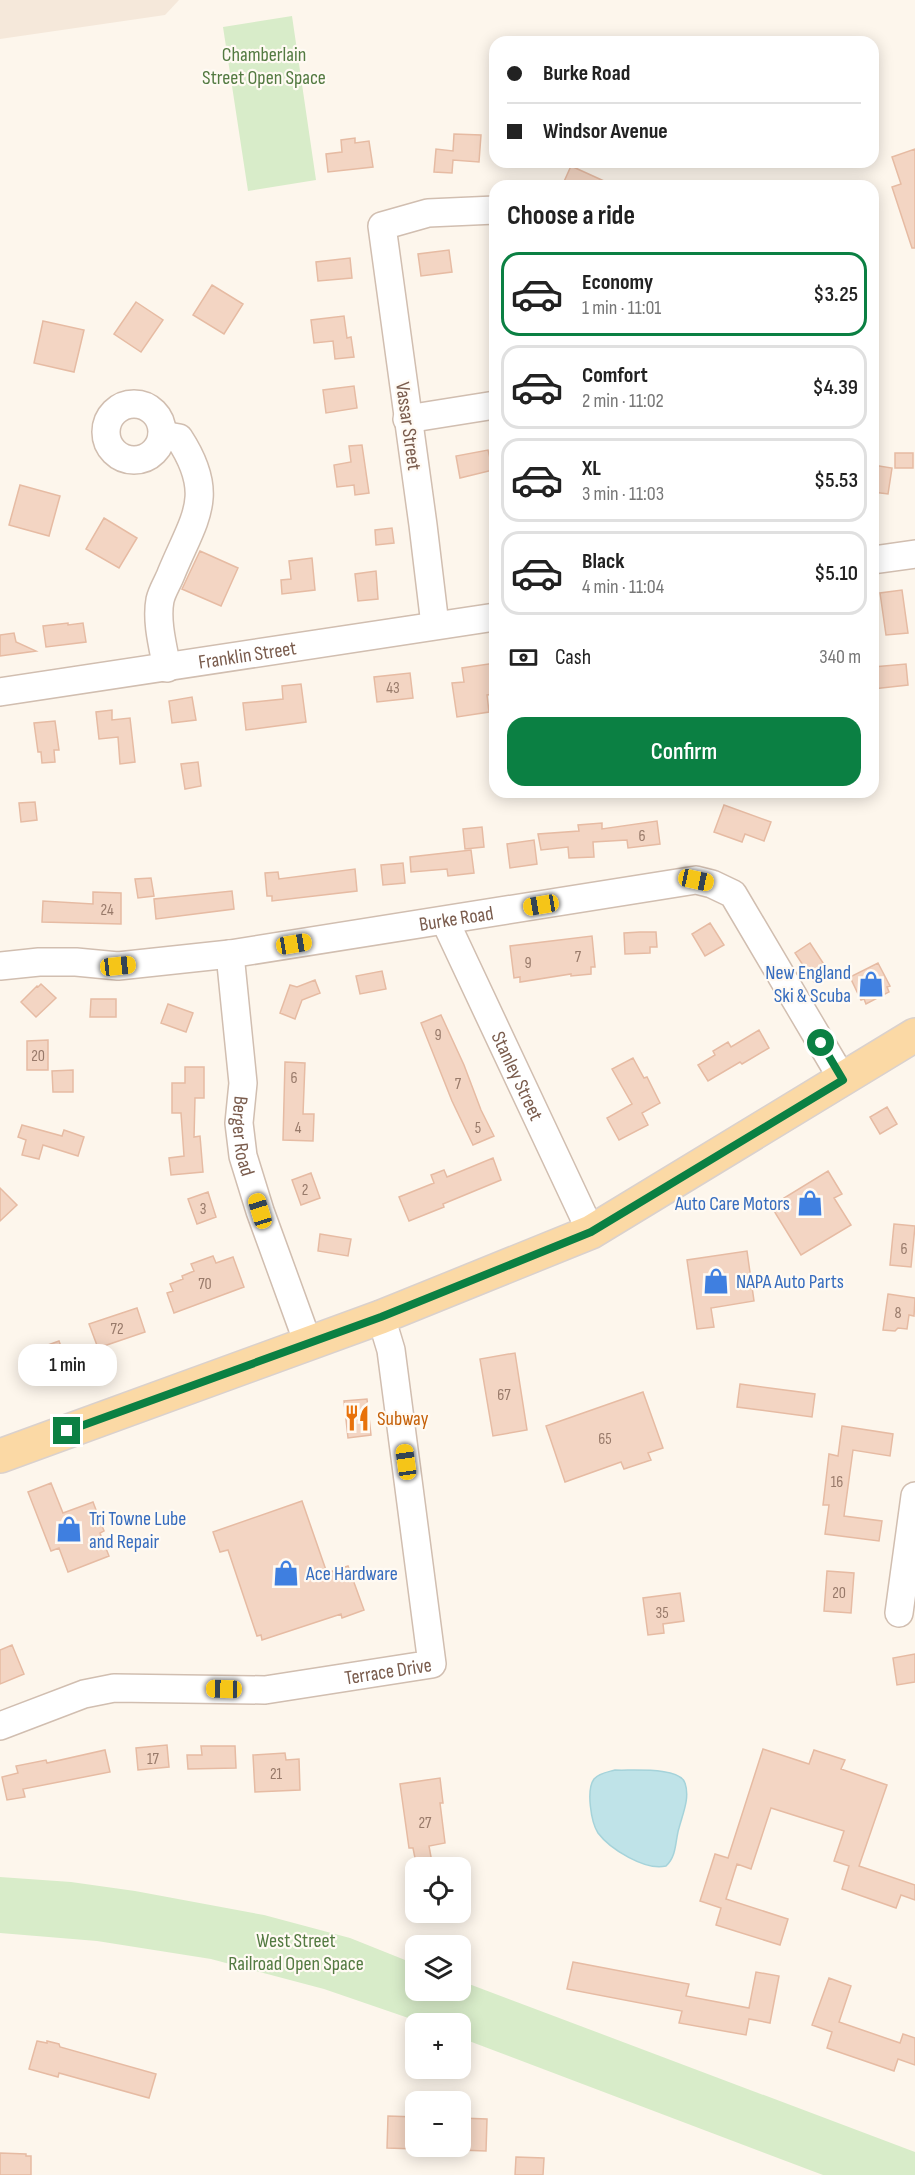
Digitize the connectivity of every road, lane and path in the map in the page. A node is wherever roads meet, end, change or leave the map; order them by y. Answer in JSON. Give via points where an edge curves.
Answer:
{"nodes":[{"id":1,"x":489,"y":210,"type":"edge"},
{"id":2,"x":489,"y":406,"type":"edge"},
{"id":3,"x":407,"y":419,"type":"junction"},
{"id":4,"x":162,"y":435,"type":"dead end"},
{"id":5,"x":915,"y":554,"type":"edge"},
{"id":6,"x":879,"y":558,"type":"edge"},
{"id":7,"x":489,"y":618,"type":"edge"},
{"id":8,"x":435,"y":625,"type":"junction"},
{"id":9,"x":167,"y":668,"type":"junction"},
{"id":10,"x":0,"y":692,"type":"edge"},
{"id":11,"x":445,"y":921,"type":"junction"},
{"id":12,"x":230,"y":954,"type":"junction"},
{"id":13,"x":0,"y":966,"type":"edge"},
{"id":14,"x":915,"y":1035,"type":"edge"},
{"id":15,"x":843,"y":1080,"type":"junction"},
{"id":16,"x":591,"y":1232,"type":"junction"},
{"id":17,"x":381,"y":1317,"type":"junction"},
{"id":18,"x":308,"y":1343,"type":"junction"},
{"id":19,"x":0,"y":1456,"type":"edge"},
{"id":20,"x":915,"y":1496,"type":"edge"},
{"id":21,"x":899,"y":1613,"type":"dead end"},
{"id":22,"x":0,"y":1726,"type":"edge"}],
"edges":[{"from":1,"to":3,"type":"street","name":"Vassar Street","via":[[428,213],[382,226]]},
{"from":2,"to":3,"type":"street"},
{"from":3,"to":8,"type":"street","name":"Vassar Street"},
{"from":4,"to":9,"type":"street","via":[[179,438],[199,479],[198,512],[160,599]]},
{"from":5,"to":6,"type":"street"},
{"from":7,"to":8,"type":"street","name":"Franklin Street"},
{"from":8,"to":9,"type":"street","name":"Franklin Street"},
{"from":9,"to":10,"type":"street","name":"Franklin Street"},
{"from":11,"to":12,"type":"street","name":"Burke Road"},
{"from":11,"to":15,"type":"street","name":"Burke Road","via":[[696,880],[712,884],[733,894]]},
{"from":11,"to":16,"type":"street","name":"Stanley Street"},
{"from":12,"to":13,"type":"street","name":"Burke Road","via":[[118,966],[76,962]]},
{"from":12,"to":18,"type":"street","name":"Berger Road","via":[[243,1083],[238,1123],[243,1156]]},
{"from":14,"to":15,"type":"main road"},
{"from":15,"to":16,"type":"main road"},
{"from":16,"to":17,"type":"main road"},
{"from":17,"to":18,"type":"main road"},
{"from":17,"to":22,"type":"street","name":"Terrace Drive","via":[[391,1350],[432,1665],[265,1690],[114,1688]]},
{"from":18,"to":19,"type":"main road"},
{"from":20,"to":21,"type":"street"}]}
